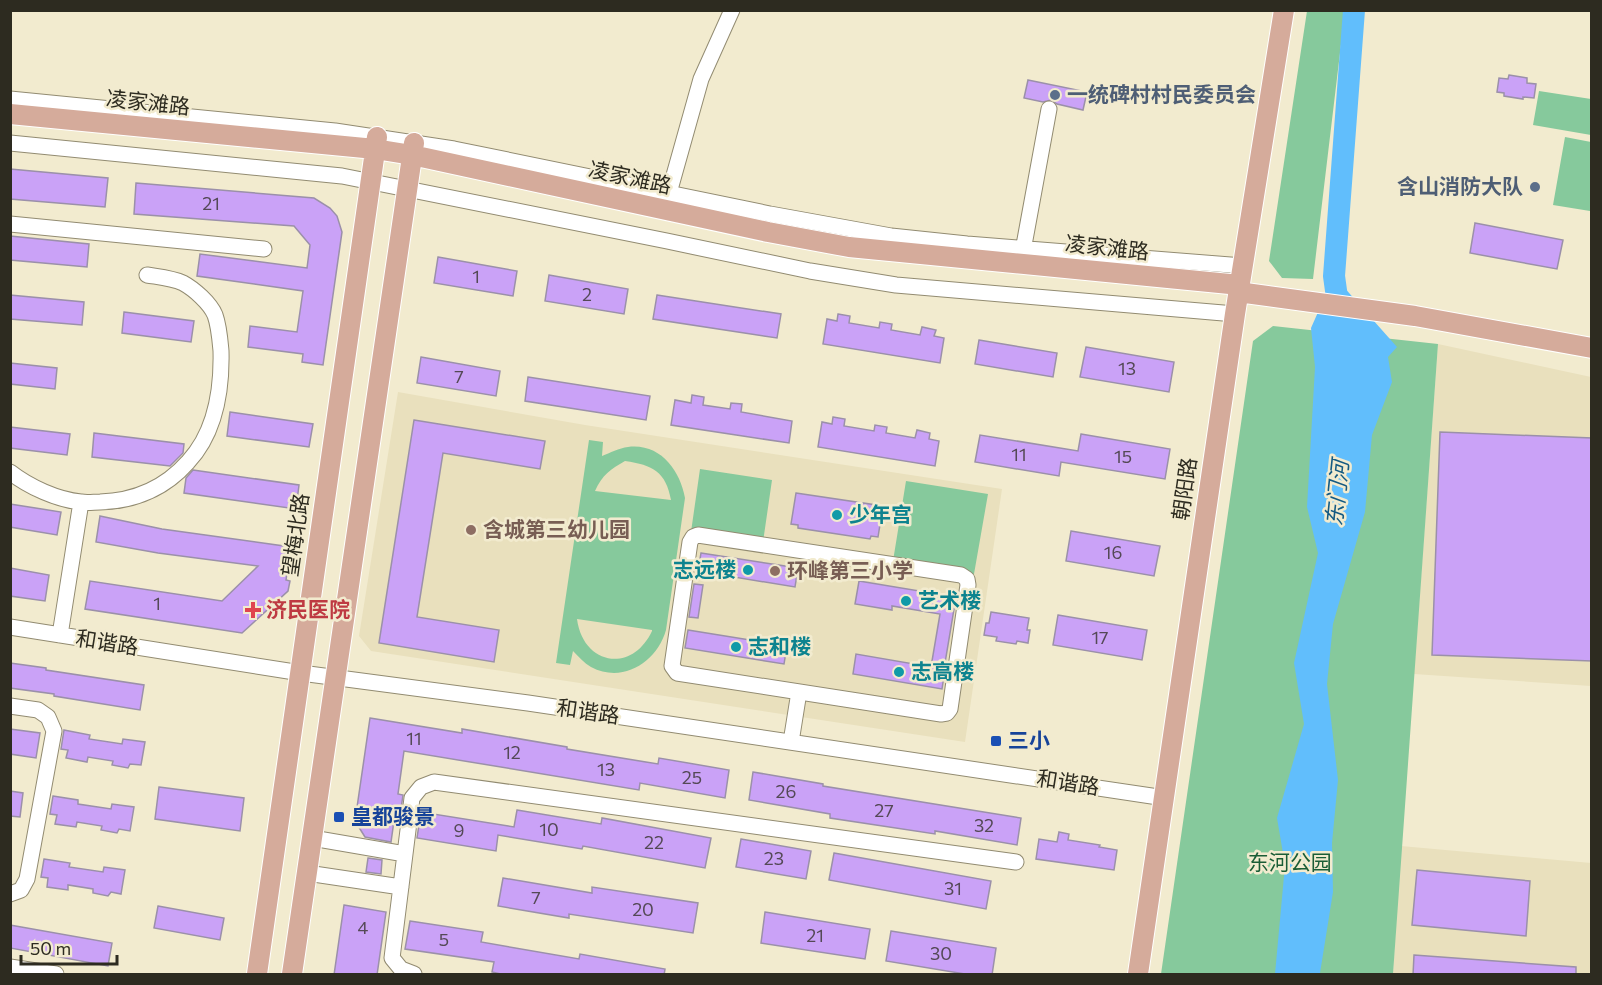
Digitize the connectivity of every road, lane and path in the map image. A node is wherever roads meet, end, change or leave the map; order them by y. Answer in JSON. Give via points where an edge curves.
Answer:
{"nodes":[{"id":1,"x":732,"y":10,"type":"edge"},
{"id":2,"x":1284,"y":10,"type":"edge"},
{"id":3,"x":10,"y":99,"type":"edge"},
{"id":4,"x":1049,"y":109,"type":"dead end"},
{"id":5,"x":10,"y":114,"type":"edge"},
{"id":6,"x":10,"y":127,"type":"edge"},
{"id":7,"x":10,"y":143,"type":"edge"},
{"id":8,"x":375,"y":149,"type":"junction"},
{"id":9,"x":412,"y":155,"type":"junction"},
{"id":10,"x":370,"y":182,"type":"junction"},
{"id":11,"x":407,"y":189,"type":"junction"},
{"id":12,"x":669,"y":193,"type":"junction"},
{"id":13,"x":10,"y":224,"type":"edge"},
{"id":14,"x":264,"y":249,"type":"dead end"},
{"id":15,"x":1022,"y":256,"type":"junction"},
{"id":16,"x":147,"y":275,"type":"dead end"},
{"id":17,"x":1239,"y":291,"type":"junction"},
{"id":18,"x":1592,"y":348,"type":"edge"},
{"id":19,"x":10,"y":472,"type":"edge"},
{"id":20,"x":81,"y":502,"type":"junction"},
{"id":21,"x":10,"y":627,"type":"edge"},
{"id":22,"x":60,"y":635,"type":"junction"},
{"id":23,"x":301,"y":673,"type":"junction"},
{"id":24,"x":335,"y":678,"type":"junction"},
{"id":25,"x":799,"y":692,"type":"junction"},
{"id":26,"x":10,"y":705,"type":"edge"},
{"id":27,"x":791,"y":742,"type":"junction"},
{"id":28,"x":1165,"y":798,"type":"junction"},
{"id":29,"x":312,"y":838,"type":"junction"},
{"id":30,"x":405,"y":854,"type":"junction"},
{"id":31,"x":1016,"y":862,"type":"dead end"},
{"id":32,"x":307,"y":873,"type":"junction"},
{"id":33,"x":401,"y":887,"type":"junction"},
{"id":34,"x":10,"y":894,"type":"edge"},
{"id":35,"x":10,"y":967,"type":"edge"},
{"id":36,"x":56,"y":975,"type":"edge"},
{"id":37,"x":257,"y":975,"type":"edge"},
{"id":38,"x":292,"y":975,"type":"edge"},
{"id":39,"x":414,"y":975,"type":"edge"},
{"id":40,"x":1138,"y":975,"type":"edge"}],
"edges":[{"from":1,"to":12,"type":"street","via":[[701,80]]},
{"from":2,"to":17,"type":"main road","name":"朝阳路"},
{"from":3,"to":8,"type":"street","via":[[335,130]]},
{"from":4,"to":15,"type":"street"},
{"from":5,"to":8,"type":"main road","name":"凌家滩路"},
{"from":6,"to":8,"type":"main road","name":"凌家滩路"},
{"from":7,"to":10,"type":"street"},
{"from":8,"to":9,"type":"main road","name":"凌家滩路"},
{"from":8,"to":10,"type":"main road","name":"望梅北路"},
{"from":9,"to":11,"type":"main road"},
{"from":9,"to":12,"type":"street","via":[[465,151]]},
{"from":9,"to":15,"type":"main road","name":"凌家滩路","via":[[838,245]]},
{"from":9,"to":17,"type":"main road","name":"凌家滩路","via":[[765,245],[848,260]]},
{"from":10,"to":11,"type":"street"},
{"from":10,"to":23,"type":"main road","name":"望梅北路"},
{"from":11,"to":17,"type":"street","via":[[896,285]]},
{"from":11,"to":24,"type":"main road"},
{"from":12,"to":15,"type":"street","via":[[870,232],[967,244]]},
{"from":13,"to":14,"type":"street"},
{"from":15,"to":17,"type":"main road","name":"凌家滩路"},
{"from":16,"to":20,"type":"street","via":[[185,284],[214,314],[222,373],[212,424],[189,462],[163,484],[138,497]]},
{"from":17,"to":18,"type":"main road","name":"凌家滩路","via":[[1415,316]]},
{"from":17,"to":28,"type":"main road","name":"朝阳路"},
{"from":19,"to":20,"type":"street","via":[[46,493]]},
{"from":20,"to":22,"type":"street"},
{"from":21,"to":22,"type":"street","name":"和谐路"},
{"from":22,"to":23,"type":"street","name":"和谐路"},
{"from":23,"to":24,"type":"street","name":"和谐路"},
{"from":23,"to":37,"type":"main road","name":"望梅北路"},
{"from":24,"to":27,"type":"street","name":"和谐路"},
{"from":24,"to":29,"type":"main road"},
{"from":25,"to":25,"type":"street","via":[[947,713],[967,579],[961,575],[693,537],[673,669],[677,673]]},
{"from":25,"to":27,"type":"street"},
{"from":26,"to":34,"type":"street","via":[[38,710],[48,717],[54,731],[27,879],[21,890]]},
{"from":27,"to":28,"type":"street","name":"和谐路"},
{"from":28,"to":40,"type":"main road","name":"朝阳路"},
{"from":29,"to":30,"type":"street"},
{"from":29,"to":32,"type":"main road"},
{"from":30,"to":31,"type":"street","via":[[412,798],[421,787],[434,782]]},
{"from":30,"to":33,"type":"street"},
{"from":32,"to":33,"type":"street"},
{"from":32,"to":38,"type":"main road"},
{"from":33,"to":39,"type":"street","via":[[392,958],[401,969]]},
{"from":35,"to":36,"type":"street"}]}
